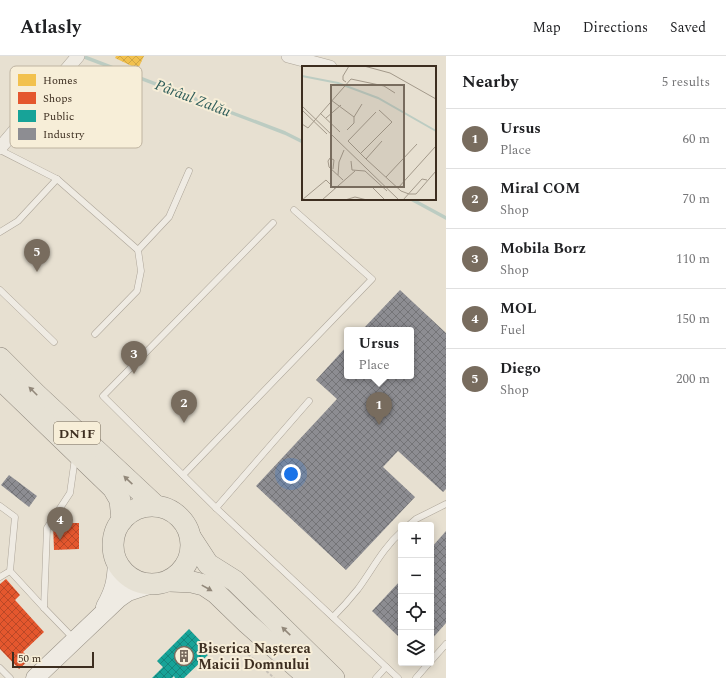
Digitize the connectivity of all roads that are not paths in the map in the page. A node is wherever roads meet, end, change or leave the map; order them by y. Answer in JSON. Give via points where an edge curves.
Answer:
{"nodes":[{"id":1,"x":288,"y":56,"type":"edge"},
{"id":2,"x":326,"y":66,"type":"edge"},
{"id":3,"x":10,"y":137,"type":"edge"},
{"id":4,"x":0,"y":149,"type":"edge"},
{"id":5,"x":188,"y":171,"type":"dead end"},
{"id":6,"x":57,"y":179,"type":"junction"},
{"id":7,"x":294,"y":210,"type":"dead end"},
{"id":8,"x":272,"y":223,"type":"dead end"},
{"id":9,"x":0,"y":232,"type":"edge"},
{"id":10,"x":138,"y":250,"type":"junction"},
{"id":11,"x":0,"y":290,"type":"edge"},
{"id":12,"x":95,"y":334,"type":"dead end"},
{"id":13,"x":54,"y":342,"type":"dead end"},
{"id":14,"x":0,"y":358,"type":"edge"},
{"id":15,"x":0,"y":379,"type":"edge"},
{"id":16,"x":309,"y":401,"type":"dead end"},
{"id":17,"x":76,"y":452,"type":"junction"},
{"id":18,"x":183,"y":475,"type":"junction"},
{"id":19,"x":446,"y":504,"type":"edge"},
{"id":20,"x":0,"y":506,"type":"edge"},
{"id":21,"x":156,"y":506,"type":"junction"},
{"id":22,"x":216,"y":508,"type":"junction"},
{"id":23,"x":122,"y":520,"type":"junction"},
{"id":24,"x":412,"y":522,"type":"edge"},
{"id":25,"x":398,"y":536,"type":"edge"},
{"id":26,"x":191,"y":538,"type":"junction"},
{"id":27,"x":117,"y":563,"type":"junction"},
{"id":28,"x":10,"y":571,"type":"junction"},
{"id":29,"x":0,"y":577,"type":"edge"},
{"id":30,"x":170,"y":581,"type":"junction"},
{"id":31,"x":149,"y":585,"type":"junction"},
{"id":32,"x":44,"y":608,"type":"junction"},
{"id":33,"x":100,"y":615,"type":"junction"},
{"id":34,"x":333,"y":617,"type":"junction"},
{"id":35,"x":75,"y":640,"type":"junction"},
{"id":36,"x":446,"y":644,"type":"edge"},
{"id":37,"x":434,"y":658,"type":"edge"},
{"id":38,"x":426,"y":666,"type":"edge"},
{"id":39,"x":386,"y":667,"type":"junction"},
{"id":40,"x":0,"y":668,"type":"edge"},
{"id":41,"x":10,"y":678,"type":"edge"},
{"id":42,"x":35,"y":678,"type":"edge"},
{"id":43,"x":309,"y":678,"type":"edge"},
{"id":44,"x":334,"y":678,"type":"edge"},
{"id":45,"x":376,"y":678,"type":"edge"},
{"id":46,"x":398,"y":678,"type":"edge"},
{"id":47,"x":416,"y":678,"type":"edge"}],
"edges":[{"from":1,"to":2,"type":"street"},
{"from":3,"to":4,"type":"street"},
{"from":4,"to":6,"type":"lane"},
{"from":5,"to":10,"type":"lane","via":[[169,217]]},
{"from":6,"to":9,"type":"lane","via":[[18,222]]},
{"from":6,"to":10,"type":"lane"},
{"from":7,"to":18,"type":"lane","via":[[372,280]]},
{"from":8,"to":18,"type":"lane","via":[[103,396]]},
{"from":10,"to":12,"type":"lane","via":[[141,270],[137,291]]},
{"from":11,"to":13,"type":"lane"},
{"from":21,"to":14,"type":"main road","number":"DN1F","one_way":true},
{"from":15,"to":17,"type":"main road","number":"DN1F"},
{"from":16,"to":22,"type":"lane"},
{"from":17,"to":23,"type":"main road","number":"DN1F","via":[[113,488],[120,500]]},
{"from":17,"to":32,"type":"lane","via":[[70,493],[47,528]]},
{"from":18,"to":22,"type":"lane"},
{"from":19,"to":24,"type":"lane"},
{"from":20,"to":28,"type":"lane","via":[[15,517]]},
{"from":21,"to":23,"type":"main road","via":[[142,507]]},
{"from":21,"to":26,"type":"main road","number":"DN1F","via":[[177,515],[186,525]]},
{"from":22,"to":34,"type":"lane"},
{"from":23,"to":27,"type":"main road","via":[[113,540]]},
{"from":25,"to":34,"type":"lane","via":[[373,565],[346,604]]},
{"from":26,"to":30,"type":"main road","via":[[188,562]]},
{"from":44,"to":26,"type":"main road","number":"DN1F","one_way":true,"via":[[235,581],[208,564]]},
{"from":27,"to":31,"type":"main road","via":[[130,578]]},
{"from":27,"to":33,"type":"street","via":[[113,593]]},
{"from":28,"to":29,"type":"lane"},
{"from":28,"to":32,"type":"lane"},
{"from":30,"to":31,"type":"main road"},
{"from":30,"to":43,"type":"main road","one_way":true,"via":[[204,585],[216,593]]},
{"from":31,"to":33,"type":"street","via":[[128,592]]},
{"from":32,"to":35,"type":"lane"},
{"from":33,"to":35,"type":"street"},
{"from":34,"to":39,"type":"lane"},
{"from":35,"to":42,"type":"street"},
{"from":36,"to":37,"type":"lane"},
{"from":38,"to":47,"type":"lane"},
{"from":39,"to":45,"type":"lane"},
{"from":39,"to":46,"type":"lane"},
{"from":40,"to":41,"type":"lane"}]}
